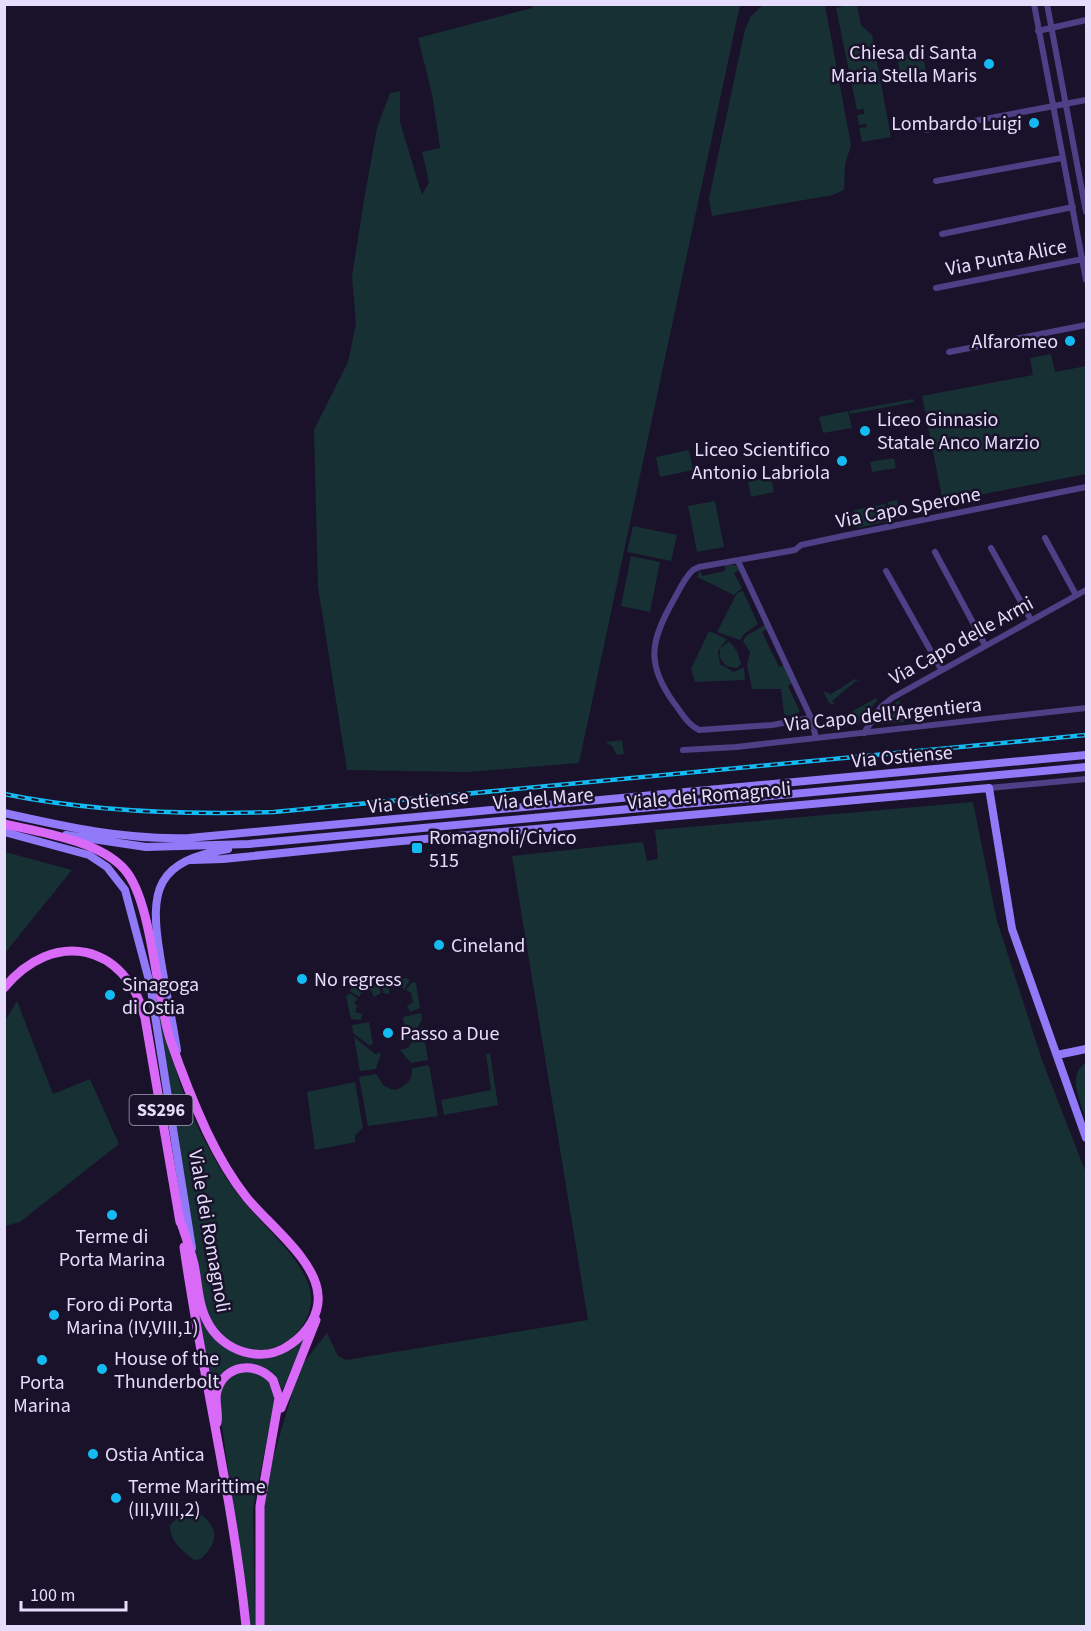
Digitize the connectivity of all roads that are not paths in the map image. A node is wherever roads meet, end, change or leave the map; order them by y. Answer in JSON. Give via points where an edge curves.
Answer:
{"nodes":[{"id":1,"x":1034,"y":4,"type":"edge"},
{"id":2,"x":1047,"y":4,"type":"edge"},
{"id":3,"x":1086,"y":20,"type":"edge"},
{"id":4,"x":1051,"y":28,"type":"junction"},
{"id":5,"x":1038,"y":31,"type":"junction"},
{"id":6,"x":1086,"y":100,"type":"edge"},
{"id":7,"x":1065,"y":103,"type":"junction"},
{"id":8,"x":1052,"y":106,"type":"junction"},
{"id":9,"x":926,"y":130,"type":"dead end"},
{"id":10,"x":1062,"y":158,"type":"junction"},
{"id":11,"x":936,"y":181,"type":"dead end"},
{"id":12,"x":1072,"y":207,"type":"junction"},
{"id":13,"x":1086,"y":212,"type":"edge"},
{"id":14,"x":1086,"y":230,"type":"edge"},
{"id":15,"x":1077,"y":231,"type":"junction"},
{"id":16,"x":942,"y":234,"type":"dead end"},
{"id":17,"x":1083,"y":245,"type":"edge"},
{"id":18,"x":1083,"y":259,"type":"junction"},
{"id":19,"x":1086,"y":280,"type":"edge"},
{"id":20,"x":936,"y":288,"type":"dead end"},
{"id":21,"x":1086,"y":325,"type":"edge"},
{"id":22,"x":949,"y":352,"type":"dead end"},
{"id":23,"x":1086,"y":487,"type":"edge"},
{"id":24,"x":1045,"y":538,"type":"dead end"},
{"id":25,"x":991,"y":548,"type":"dead end"},
{"id":26,"x":935,"y":552,"type":"dead end"},
{"id":27,"x":738,"y":561,"type":"junction"},
{"id":28,"x":886,"y":571,"type":"dead end"},
{"id":29,"x":1086,"y":590,"type":"edge"},
{"id":30,"x":1076,"y":595,"type":"junction"},
{"id":31,"x":1031,"y":620,"type":"junction"},
{"id":32,"x":985,"y":645,"type":"junction"},
{"id":33,"x":941,"y":669,"type":"junction"},
{"id":34,"x":1086,"y":708,"type":"edge"},
{"id":35,"x":811,"y":718,"type":"junction"},
{"id":36,"x":864,"y":733,"type":"junction"},
{"id":37,"x":816,"y":738,"type":"junction"},
{"id":38,"x":683,"y":750,"type":"dead end"},
{"id":39,"x":1086,"y":755,"type":"edge"},
{"id":40,"x":1086,"y":766,"type":"edge"},
{"id":41,"x":1086,"y":779,"type":"edge"},
{"id":42,"x":989,"y":789,"type":"junction"},
{"id":43,"x":4,"y":813,"type":"edge"},
{"id":44,"x":4,"y":824,"type":"edge"},
{"id":45,"x":36,"y":831,"type":"junction"},
{"id":46,"x":4,"y":832,"type":"edge"},
{"id":47,"x":249,"y":844,"type":"junction"},
{"id":48,"x":192,"y":860,"type":"junction"},
{"id":49,"x":4,"y":988,"type":"edge"},
{"id":50,"x":1086,"y":1049,"type":"edge"},
{"id":51,"x":1057,"y":1055,"type":"junction"},
{"id":52,"x":178,"y":1057,"type":"junction"},
{"id":53,"x":1086,"y":1138,"type":"edge"},
{"id":54,"x":179,"y":1217,"type":"junction"},
{"id":55,"x":194,"y":1263,"type":"junction"},
{"id":56,"x":316,"y":1313,"type":"junction"},
{"id":57,"x":277,"y":1418,"type":"junction"},
{"id":58,"x":214,"y":1428,"type":"junction"},
{"id":59,"x":246,"y":1626,"type":"edge"},
{"id":60,"x":260,"y":1626,"type":"edge"}],
"edges":[{"from":1,"to":5,"type":"street"},
{"from":2,"to":4,"type":"street"},
{"from":3,"to":4,"type":"street"},
{"from":4,"to":5,"type":"street"},
{"from":4,"to":7,"type":"street"},
{"from":5,"to":8,"type":"street"},
{"from":6,"to":7,"type":"street"},
{"from":7,"to":8,"type":"street"},
{"from":7,"to":13,"type":"street"},
{"from":8,"to":9,"type":"street"},
{"from":8,"to":10,"type":"street"},
{"from":10,"to":11,"type":"street"},
{"from":10,"to":12,"type":"street"},
{"from":12,"to":15,"type":"street"},
{"from":12,"to":16,"type":"street"},
{"from":14,"to":15,"type":"street"},
{"from":15,"to":17,"type":"street"},
{"from":17,"to":18,"type":"street"},
{"from":18,"to":19,"type":"street"},
{"from":18,"to":20,"type":"street","name":"Via Punta Alice"},
{"from":21,"to":22,"type":"street"},
{"from":23,"to":27,"type":"street","name":"Via Capo Sperone"},
{"from":24,"to":30,"type":"street"},
{"from":25,"to":31,"type":"street"},
{"from":26,"to":32,"type":"street"},
{"from":27,"to":35,"type":"street"},
{"from":27,"to":35,"type":"street","name":"Via Capo Sperone","via":[[696,568],[688,574],[655,639],[659,682],[690,724],[699,730]]},
{"from":28,"to":33,"type":"street"},
{"from":29,"to":30,"type":"street","name":"Via Capo delle Armi"},
{"from":30,"to":31,"type":"street","name":"Via Capo delle Armi"},
{"from":31,"to":32,"type":"street","name":"Via Capo delle Armi"},
{"from":32,"to":33,"type":"street","name":"Via Capo delle Armi"},
{"from":33,"to":36,"type":"street","name":"Via Capo delle Armi","via":[[887,701]]},
{"from":34,"to":36,"type":"street","name":"Via Capo dell'Argentiera"},
{"from":35,"to":37,"type":"street"},
{"from":36,"to":37,"type":"street","name":"Via Capo dell'Argentiera"},
{"from":37,"to":38,"type":"street","name":"Via Capo dell'Argentiera"},
{"from":39,"to":43,"type":"street","name":"Via Ostiense","via":[[198,837],[103,833]]},
{"from":40,"to":47,"type":"street","name":"Via del Mare"},
{"from":41,"to":42,"type":"street","name":"Viale dei Romagnoli"},
{"from":42,"to":48,"type":"street","name":"Viale dei Romagnoli"},
{"from":42,"to":51,"type":"street","via":[[1010,920]]},
{"from":44,"to":45,"type":"main road","name":"Via del Mare"},
{"from":45,"to":47,"type":"street","name":"Via del Mare","via":[[146,846]]},
{"from":45,"to":52,"type":"main road","name":"Viale dei Romagnoli","via":[[96,848],[131,878],[141,903],[170,1039]]},
{"from":46,"to":55,"type":"street","name":"Viale dei Romagnoli","via":[[89,855],[107,867],[125,890],[150,984]]},
{"from":47,"to":48,"type":"street","name":"Viale dei Romagnoli"},
{"from":48,"to":52,"type":"street","name":"Viale dei Romagnoli","via":[[168,873],[154,907]]},
{"from":49,"to":54,"type":"main road","number":"SS296","via":[[33,961],[62,951],[98,956],[127,976],[145,1018]]},
{"from":50,"to":51,"type":"street"},
{"from":51,"to":53,"type":"street"},
{"from":52,"to":56,"type":"main road","name":"Viale dei Romagnoli","via":[[200,1117],[226,1167],[246,1197],[310,1271],[318,1294]]},
{"from":54,"to":55,"type":"main road"},
{"from":54,"to":58,"type":"main road","number":"SS296"},
{"from":55,"to":56,"type":"main road","name":"Viale dei Romagnoli","via":[[206,1320],[219,1338],[241,1352],[262,1355],[286,1348],[304,1332]]},
{"from":56,"to":57,"type":"main road","number":"SS296"},
{"from":57,"to":58,"type":"main road","number":"SS296","via":[[279,1398],[275,1382],[262,1371],[244,1367],[229,1373],[219,1386]]},
{"from":57,"to":60,"type":"main road","number":"SS296","via":[[260,1506]]},
{"from":58,"to":59,"type":"main road","number":"SS296"}]}
